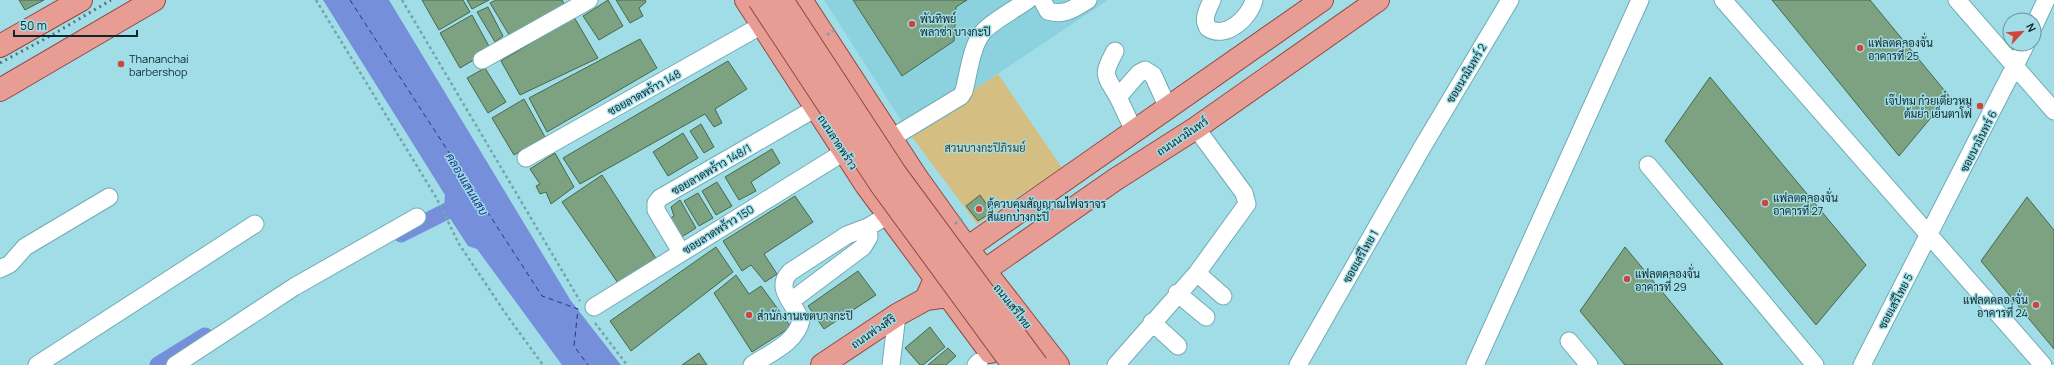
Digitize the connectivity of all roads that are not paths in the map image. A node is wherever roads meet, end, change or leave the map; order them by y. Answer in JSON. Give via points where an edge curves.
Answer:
{"nodes":[{"id":1,"x":81,"y":0,"type":"edge"},
{"id":2,"x":154,"y":0,"type":"edge"},
{"id":3,"x":589,"y":0,"type":"edge"},
{"id":4,"x":746,"y":0,"type":"edge"},
{"id":5,"x":759,"y":0,"type":"edge"},
{"id":6,"x":782,"y":0,"type":"edge"},
{"id":7,"x":800,"y":0,"type":"edge"},
{"id":8,"x":1028,"y":0,"type":"edge"},
{"id":9,"x":1042,"y":0,"type":"edge"},
{"id":10,"x":1088,"y":0,"type":"edge"},
{"id":11,"x":1212,"y":0,"type":"edge"},
{"id":12,"x":1253,"y":0,"type":"edge"},
{"id":13,"x":1264,"y":0,"type":"edge"},
{"id":14,"x":1322,"y":0,"type":"edge"},
{"id":15,"x":1378,"y":0,"type":"edge"},
{"id":16,"x":1510,"y":0,"type":"edge"},
{"id":17,"x":1640,"y":0,"type":"edge"},
{"id":18,"x":1723,"y":0,"type":"edge"},
{"id":19,"x":1957,"y":0,"type":"edge"},
{"id":20,"x":2046,"y":0,"type":"edge"},
{"id":21,"x":2040,"y":12,"type":"edge"},
{"id":22,"x":762,"y":25,"type":"junction"},
{"id":23,"x":0,"y":46,"type":"edge"},
{"id":24,"x":1115,"y":51,"type":"dead end"},
{"id":25,"x":2022,"y":52,"type":"edge"},
{"id":26,"x":482,"y":60,"type":"dead end"},
{"id":27,"x":2015,"y":68,"type":"junction"},
{"id":28,"x":0,"y":90,"type":"edge"},
{"id":29,"x":1118,"y":97,"type":"junction"},
{"id":30,"x":816,"y":108,"type":"junction"},
{"id":31,"x":1168,"y":108,"type":"junction"},
{"id":32,"x":2054,"y":111,"type":"edge"},
{"id":33,"x":1196,"y":128,"type":"junction"},
{"id":34,"x":1134,"y":131,"type":"junction"},
{"id":35,"x":890,"y":139,"type":"junction"},
{"id":36,"x":1423,"y":146,"type":"joint"},
{"id":37,"x":844,"y":152,"type":"junction"},
{"id":38,"x":1152,"y":157,"type":"junction"},
{"id":39,"x":526,"y":158,"type":"dead end"},
{"id":40,"x":1648,"y":165,"type":"dead end"},
{"id":41,"x":109,"y":197,"type":"dead end"},
{"id":42,"x":888,"y":215,"type":"junction"},
{"id":43,"x":417,"y":217,"type":"dead end"},
{"id":44,"x":255,"y":224,"type":"dead end"},
{"id":45,"x":868,"y":227,"type":"junction"},
{"id":46,"x":1929,"y":237,"type":"junction"},
{"id":47,"x":967,"y":248,"type":"junction"},
{"id":48,"x":681,"y":252,"type":"junction"},
{"id":49,"x":0,"y":269,"type":"edge"},
{"id":50,"x":985,"y":270,"type":"junction"},
{"id":51,"x":1197,"y":273,"type":"junction"},
{"id":52,"x":935,"y":279,"type":"junction"},
{"id":53,"x":1177,"y":293,"type":"junction"},
{"id":54,"x":948,"y":296,"type":"junction"},
{"id":55,"x":1223,"y":296,"type":"dead end"},
{"id":56,"x":926,"y":299,"type":"junction"},
{"id":57,"x":791,"y":301,"type":"junction"},
{"id":58,"x":590,"y":311,"type":"road end"},
{"id":59,"x":897,"y":315,"type":"junction"},
{"id":60,"x":1206,"y":317,"type":"dead end"},
{"id":61,"x":1152,"y":322,"type":"junction"},
{"id":62,"x":1569,"y":341,"type":"dead end"},
{"id":63,"x":1178,"y":346,"type":"dead end"},
{"id":64,"x":37,"y":365,"type":"edge"},
{"id":65,"x":175,"y":365,"type":"edge"},
{"id":66,"x":752,"y":365,"type":"edge"},
{"id":67,"x":822,"y":365,"type":"edge"},
{"id":68,"x":891,"y":365,"type":"edge"},
{"id":69,"x":1001,"y":365,"type":"edge"},
{"id":70,"x":1013,"y":365,"type":"edge"},
{"id":71,"x":1037,"y":365,"type":"edge"},
{"id":72,"x":1058,"y":365,"type":"edge"},
{"id":73,"x":1116,"y":365,"type":"edge"},
{"id":74,"x":1298,"y":365,"type":"edge"},
{"id":75,"x":1475,"y":365,"type":"edge"},
{"id":76,"x":1589,"y":365,"type":"edge"},
{"id":77,"x":1815,"y":365,"type":"edge"},
{"id":78,"x":1862,"y":365,"type":"edge"},
{"id":79,"x":2043,"y":365,"type":"edge"}],
"edges":[{"from":1,"to":23,"type":"main road"},
{"from":2,"to":28,"type":"main road"},
{"from":3,"to":26,"type":"street"},
{"from":4,"to":22,"type":"main road","name":"ถนนลาดพร้าว"},
{"from":5,"to":70,"type":"main road","bridge":true,"via":[[885,190]]},
{"from":6,"to":71,"type":"main road","bridge":true,"via":[[896,174]]},
{"from":7,"to":35,"type":"main road"},
{"from":8,"to":35,"type":"street","via":[[984,30],[978,38],[961,96]]},
{"from":9,"to":10,"type":"street","via":[[1048,11],[1059,14]]},
{"from":11,"to":12,"type":"street","via":[[1205,23],[1208,28],[1216,31],[1241,21],[1252,8]]},
{"from":12,"to":13,"type":"street"},
{"from":14,"to":31,"type":"main road"},
{"from":15,"to":33,"type":"main road","name":"ถนนนวมินทร์"},
{"from":16,"to":36,"type":"street","name":"ซอยนวมินทร์ 2"},
{"from":17,"to":75,"type":"street"},
{"from":18,"to":46,"type":"street"},
{"from":19,"to":27,"type":"street"},
{"from":20,"to":21,"type":"street"},
{"from":22,"to":30,"type":"main road","name":"ถนนลาดพร้าว"},
{"from":22,"to":39,"type":"street","name":"ซอยลาดพร้าว 148"},
{"from":24,"to":29,"type":"street","via":[[1105,75]]},
{"from":25,"to":27,"type":"street","name":"ซอยนวมินทร์ 6"},
{"from":27,"to":32,"type":"street"},
{"from":27,"to":46,"type":"street","name":"ซอยนวมินทร์ 6"},
{"from":29,"to":31,"type":"street","via":[[1139,73],[1145,70],[1153,75]]},
{"from":29,"to":34,"type":"street"},
{"from":30,"to":37,"type":"main road","name":"ถนนลาดพร้าว"},
{"from":30,"to":48,"type":"street","name":"ซอยลาดพร้าว 148/1","via":[[660,198],[656,203],[656,210]]},
{"from":31,"to":34,"type":"main road"},
{"from":33,"to":38,"type":"main road","name":"ถนนนวมินทร์"},
{"from":33,"to":51,"type":"street","via":[[1248,202]]},
{"from":34,"to":38,"type":"main road"},
{"from":34,"to":47,"type":"main road"},
{"from":35,"to":47,"type":"main road"},
{"from":36,"to":74,"type":"street","name":"ซอยเสรีไทย 1"},
{"from":37,"to":42,"type":"main road","name":"ถนนลาดพร้าว"},
{"from":37,"to":48,"type":"street","name":"ซอยลาดพร้าว 150"},
{"from":38,"to":50,"type":"main road","name":"ถนนนวมินทร์"},
{"from":40,"to":77,"type":"street"},
{"from":41,"to":49,"type":"street","via":[[25,247],[10,264]]},
{"from":42,"to":45,"type":"street"},
{"from":42,"to":52,"type":"main road","name":"ถนนลาดพร้าว"},
{"from":43,"to":65,"type":"street","via":[[294,287]]},
{"from":44,"to":64,"type":"street"},
{"from":45,"to":57,"type":"street","via":[[869,237],[863,247]]},
{"from":45,"to":57,"type":"street","via":[[847,235],[790,272],[784,278],[783,284]]},
{"from":46,"to":78,"type":"street","name":"ซอยเสรีไทย 5"},
{"from":46,"to":79,"type":"street"},
{"from":47,"to":50,"type":"main road","name":"ถนนเสรีไทย"},
{"from":47,"to":52,"type":"main road"},
{"from":48,"to":58,"type":"street","name":"ซอยลาดพร้าว 150"},
{"from":50,"to":54,"type":"main road","name":"ถนนพ่วงศิริ"},
{"from":50,"to":72,"type":"main road","name":"ถนนเสรีไทย"},
{"from":51,"to":53,"type":"street"},
{"from":51,"to":55,"type":"street"},
{"from":52,"to":54,"type":"main road"},
{"from":52,"to":56,"type":"main road"},
{"from":53,"to":60,"type":"street"},
{"from":53,"to":61,"type":"street"},
{"from":54,"to":56,"type":"main road","name":"ถนนพ่วงศิริ"},
{"from":54,"to":69,"type":"main road"},
{"from":56,"to":59,"type":"main road","name":"ถนนพ่วงศิริ"},
{"from":57,"to":66,"type":"street","via":[[801,320],[794,337]]},
{"from":59,"to":67,"type":"main road","name":"ถนนพ่วงศิริ"},
{"from":59,"to":68,"type":"street"},
{"from":61,"to":63,"type":"street"},
{"from":61,"to":73,"type":"street"},
{"from":62,"to":76,"type":"street"}]}
